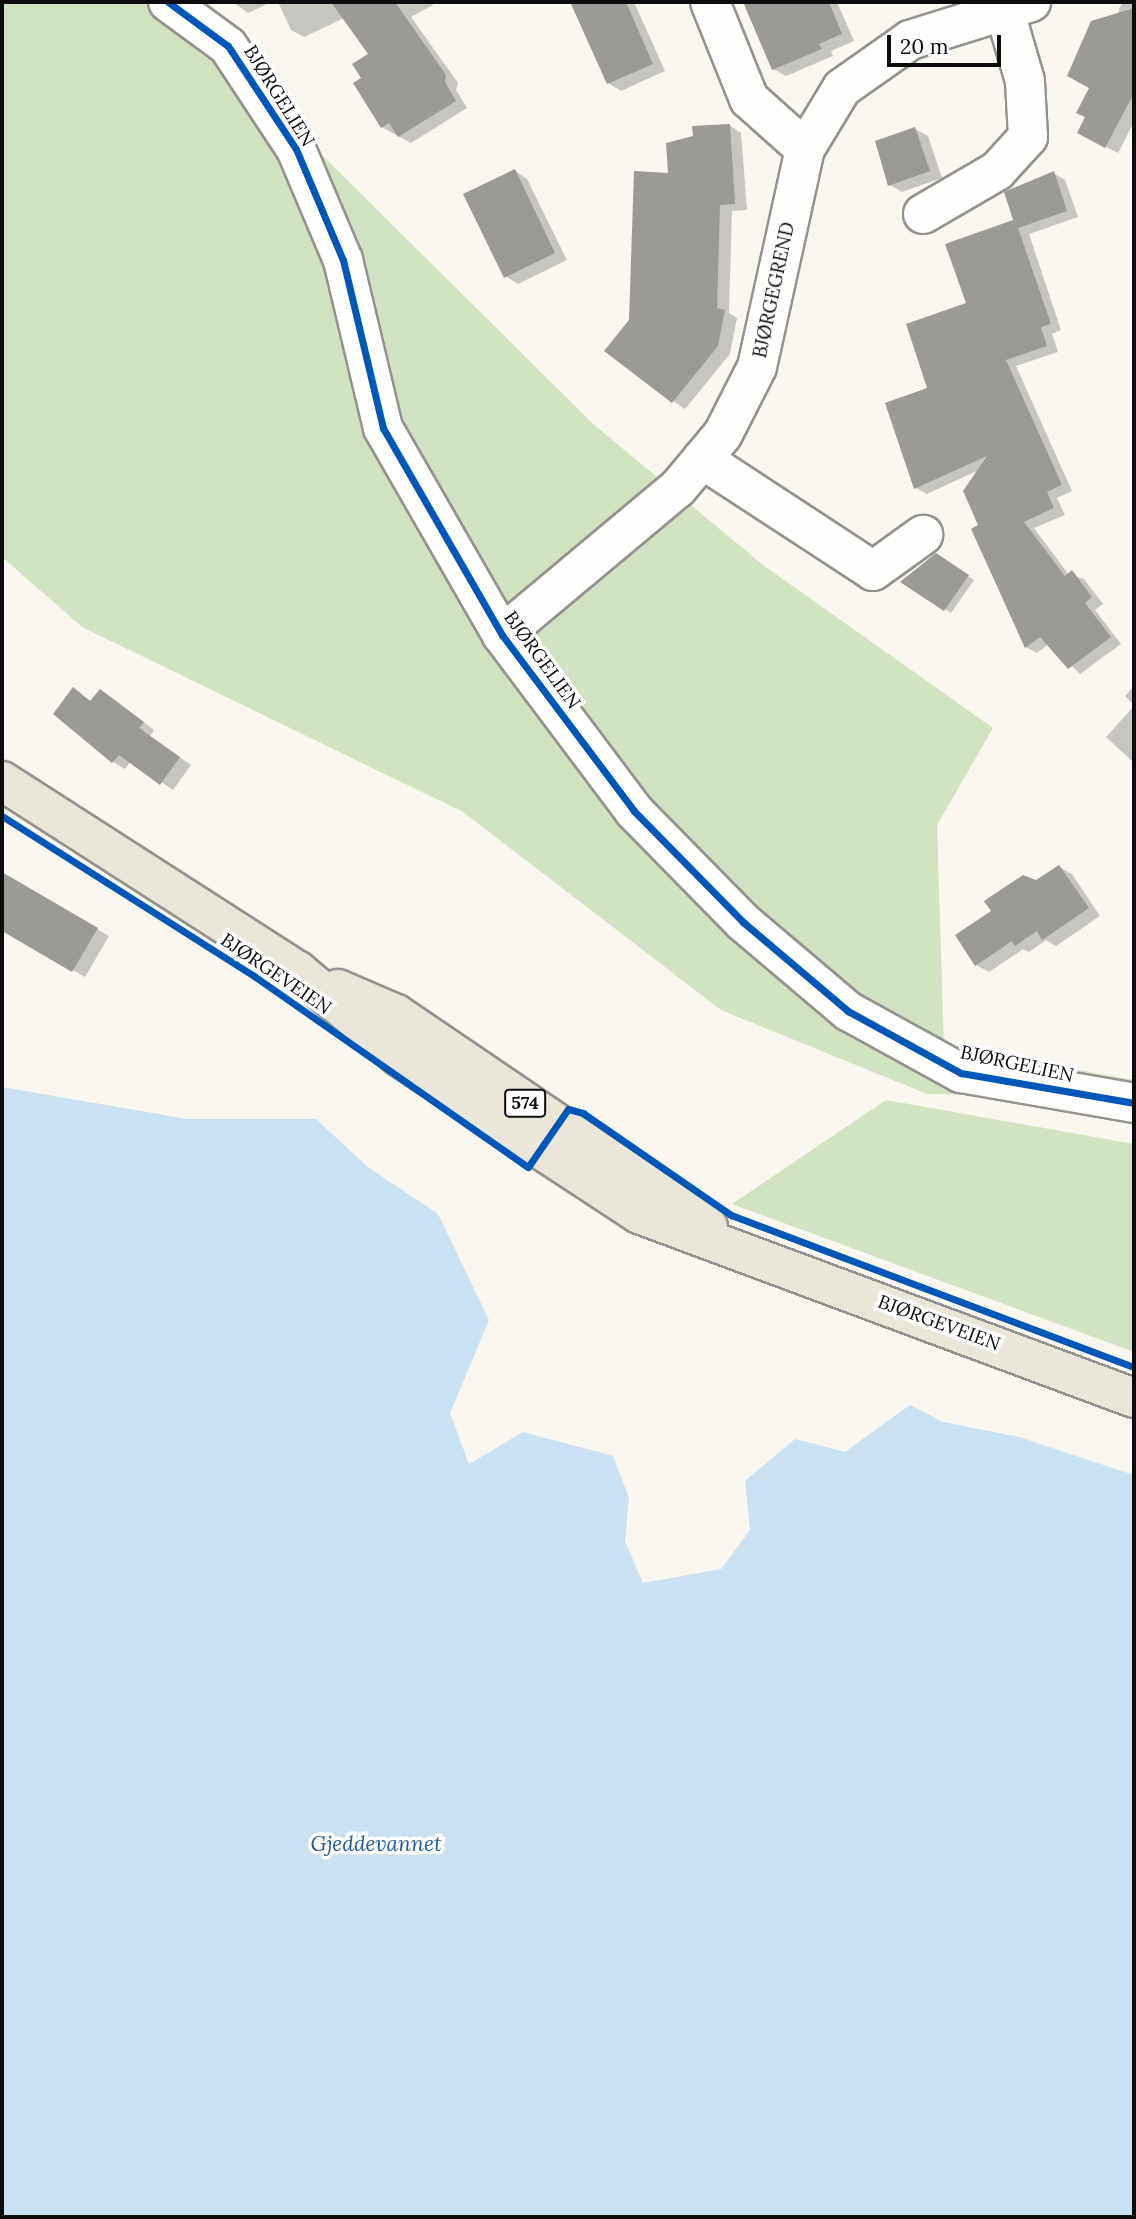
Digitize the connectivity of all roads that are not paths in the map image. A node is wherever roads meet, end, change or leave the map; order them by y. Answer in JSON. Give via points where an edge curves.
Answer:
{"nodes":[{"id":1,"x":168,"y":2,"type":"edge"},
{"id":2,"x":710,"y":2,"type":"edge"},
{"id":3,"x":1018,"y":7,"type":"edge"},
{"id":4,"x":804,"y":149,"type":"junction"},
{"id":5,"x":923,"y":214,"type":"dead end"},
{"id":6,"x":702,"y":459,"type":"junction"},
{"id":7,"x":923,"y":536,"type":"dead end"},
{"id":8,"x":502,"y":635,"type":"junction"},
{"id":9,"x":2,"y":781,"type":"edge"},
{"id":10,"x":1134,"y":1103,"type":"edge"},
{"id":11,"x":1134,"y":1398,"type":"edge"}],
"edges":[{"from":1,"to":8,"type":"street","name":"BJØRGELIEN","via":[[228,46],[296,149],[343,260],[383,428]]},
{"from":2,"to":4,"type":"street","via":[[749,99]]},
{"from":3,"to":4,"type":"street","name":"BJØRGEGREND","via":[[910,40],[842,88]]},
{"from":3,"to":5,"type":"street","via":[[1028,137],[997,171]]},
{"from":4,"to":6,"type":"street","name":"BJØRGEGREND","via":[[757,367],[723,434]]},
{"from":6,"to":7,"type":"street","via":[[873,571]]},
{"from":6,"to":8,"type":"street","name":"BJØRGEGREND","via":[[678,488]]},
{"from":8,"to":10,"type":"street","name":"BJØRGELIEN","via":[[634,811],[743,922],[848,1011],[961,1073]]},
{"from":9,"to":11,"type":"main road","name":"BJØRGEVEIEN","number":"574","via":[[298,971],[396,1014],[743,1251]]}]}
